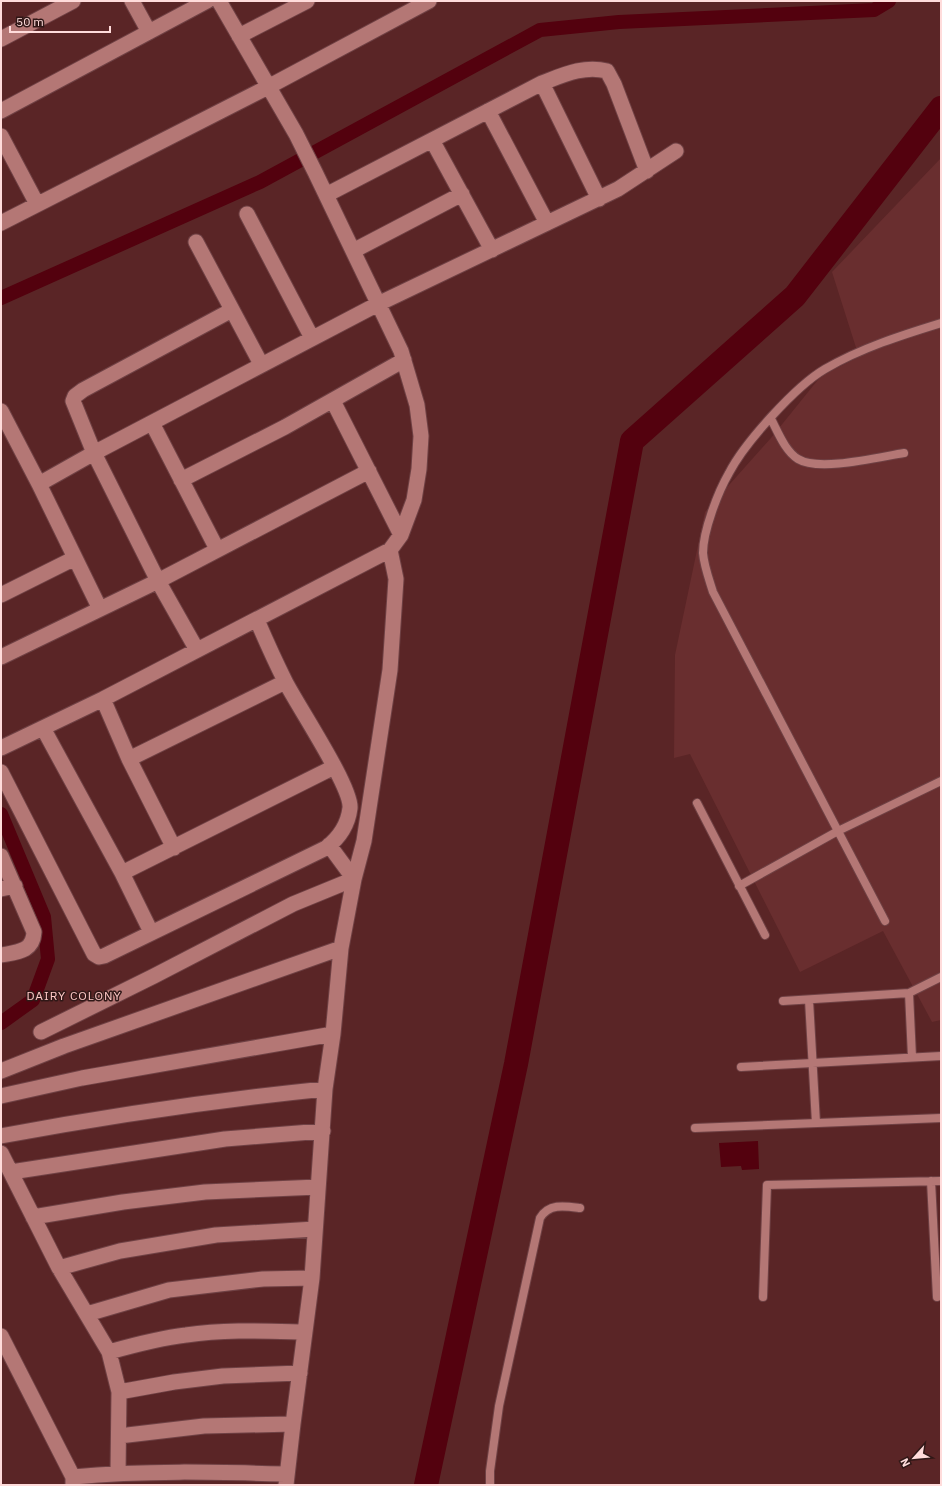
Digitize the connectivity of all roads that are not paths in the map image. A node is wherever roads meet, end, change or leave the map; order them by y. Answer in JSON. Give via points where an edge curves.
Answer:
{"nodes":[{"id":1,"x":132,"y":1,"type":"edge"},
{"id":2,"x":207,"y":1,"type":"edge"},
{"id":3,"x":219,"y":1,"type":"edge"},
{"id":4,"x":307,"y":1,"type":"edge"},
{"id":5,"x":429,"y":1,"type":"edge"},
{"id":6,"x":67,"y":2,"type":"edge"},
{"id":7,"x":289,"y":5,"type":"edge"},
{"id":8,"x":149,"y":32,"type":"junction"},
{"id":9,"x":239,"y":36,"type":"junction"},
{"id":10,"x":1,"y":39,"type":"edge"},
{"id":11,"x":542,"y":83,"type":"junction"},
{"id":12,"x":268,"y":87,"type":"junction"},
{"id":13,"x":1,"y":110,"type":"edge"},
{"id":14,"x":488,"y":111,"type":"junction"},
{"id":15,"x":1,"y":136,"type":"edge"},
{"id":16,"x":432,"y":140,"type":"junction"},
{"id":17,"x":676,"y":151,"type":"dead end"},
{"id":18,"x":646,"y":171,"type":"junction"},
{"id":19,"x":462,"y":194,"type":"junction"},
{"id":20,"x":326,"y":195,"type":"junction"},
{"id":21,"x":598,"y":199,"type":"junction"},
{"id":22,"x":38,"y":204,"type":"junction"},
{"id":23,"x":247,"y":214,"type":"dead end"},
{"id":24,"x":1,"y":223,"type":"edge"},
{"id":25,"x":547,"y":223,"type":"junction"},
{"id":26,"x":196,"y":242,"type":"dead end"},
{"id":27,"x":492,"y":250,"type":"junction"},
{"id":28,"x":353,"y":251,"type":"junction"},
{"id":29,"x":378,"y":304,"type":"junction"},
{"id":30,"x":232,"y":310,"type":"junction"},
{"id":31,"x":941,"y":323,"type":"edge"},
{"id":32,"x":312,"y":338,"type":"junction"},
{"id":33,"x":404,"y":360,"type":"junction"},
{"id":34,"x":261,"y":364,"type":"junction"},
{"id":35,"x":333,"y":401,"type":"junction"},
{"id":36,"x":1,"y":411,"type":"edge"},
{"id":37,"x":771,"y":419,"type":"junction"},
{"id":38,"x":152,"y":423,"type":"junction"},
{"id":39,"x":94,"y":452,"type":"junction"},
{"id":40,"x":904,"y":453,"type":"dead end"},
{"id":41,"x":369,"y":471,"type":"junction"},
{"id":42,"x":181,"y":480,"type":"junction"},
{"id":43,"x":39,"y":484,"type":"junction"},
{"id":44,"x":401,"y":535,"type":"junction"},
{"id":45,"x":217,"y":549,"type":"junction"},
{"id":46,"x":390,"y":550,"type":"junction"},
{"id":47,"x":75,"y":558,"type":"junction"},
{"id":48,"x":158,"y":581,"type":"junction"},
{"id":49,"x":1,"y":595,"type":"edge"},
{"id":50,"x":100,"y":609,"type":"junction"},
{"id":51,"x":257,"y":620,"type":"junction"},
{"id":52,"x":197,"y":650,"type":"junction"},
{"id":53,"x":1,"y":657,"type":"edge"},
{"id":54,"x":285,"y":682,"type":"junction"},
{"id":55,"x":103,"y":699,"type":"junction"},
{"id":56,"x":43,"y":728,"type":"junction"},
{"id":57,"x":1,"y":748,"type":"edge"},
{"id":58,"x":129,"y":759,"type":"junction"},
{"id":59,"x":334,"y":767,"type":"junction"},
{"id":60,"x":1,"y":772,"type":"edge"},
{"id":61,"x":941,"y":781,"type":"edge"},
{"id":62,"x":697,"y":803,"type":"dead end"},
{"id":63,"x":838,"y":831,"type":"junction"},
{"id":64,"x":329,"y":845,"type":"junction"},
{"id":65,"x":174,"y":848,"type":"junction"},
{"id":66,"x":1,"y":856,"type":"edge"},
{"id":67,"x":122,"y":873,"type":"junction"},
{"id":68,"x":354,"y":879,"type":"junction"},
{"id":69,"x":739,"y":886,"type":"junction"},
{"id":70,"x":8,"y":887,"type":"edge"},
{"id":71,"x":885,"y":921,"type":"dead end"},
{"id":72,"x":151,"y":932,"type":"junction"},
{"id":73,"x":765,"y":935,"type":"dead end"},
{"id":74,"x":341,"y":948,"type":"junction"},
{"id":75,"x":1,"y":955,"type":"edge"},
{"id":76,"x":941,"y":977,"type":"edge"},
{"id":77,"x":909,"y":993,"type":"junction"},
{"id":78,"x":809,"y":1000,"type":"junction"},
{"id":79,"x":783,"y":1001,"type":"dead end"},
{"id":80,"x":41,"y":1032,"type":"dead end"},
{"id":81,"x":333,"y":1034,"type":"junction"},
{"id":82,"x":941,"y":1056,"type":"edge"},
{"id":83,"x":912,"y":1058,"type":"junction"},
{"id":84,"x":813,"y":1063,"type":"junction"},
{"id":85,"x":741,"y":1067,"type":"dead end"},
{"id":86,"x":1,"y":1071,"type":"edge"},
{"id":87,"x":325,"y":1089,"type":"junction"},
{"id":88,"x":1,"y":1096,"type":"edge"},
{"id":89,"x":941,"y":1118,"type":"edge"},
{"id":90,"x":816,"y":1123,"type":"junction"},
{"id":91,"x":695,"y":1128,"type":"dead end"},
{"id":92,"x":323,"y":1130,"type":"junction"},
{"id":93,"x":1,"y":1136,"type":"edge"},
{"id":94,"x":1,"y":1153,"type":"edge"},
{"id":95,"x":11,"y":1172,"type":"junction"},
{"id":96,"x":930,"y":1181,"type":"junction"},
{"id":97,"x":941,"y":1181,"type":"edge"},
{"id":98,"x":318,"y":1187,"type":"junction"},
{"id":99,"x":580,"y":1208,"type":"dead end"},
{"id":100,"x":33,"y":1217,"type":"junction"},
{"id":101,"x":315,"y":1229,"type":"junction"},
{"id":102,"x":59,"y":1268,"type":"junction"},
{"id":103,"x":312,"y":1278,"type":"junction"},
{"id":104,"x":763,"y":1297,"type":"dead end"},
{"id":105,"x":937,"y":1297,"type":"dead end"},
{"id":106,"x":87,"y":1314,"type":"junction"},
{"id":107,"x":305,"y":1332,"type":"junction"},
{"id":108,"x":1,"y":1336,"type":"edge"},
{"id":109,"x":109,"y":1352,"type":"junction"},
{"id":110,"x":300,"y":1373,"type":"junction"},
{"id":111,"x":119,"y":1392,"type":"junction"},
{"id":112,"x":292,"y":1424,"type":"junction"},
{"id":113,"x":119,"y":1436,"type":"junction"},
{"id":114,"x":118,"y":1473,"type":"junction"},
{"id":115,"x":287,"y":1480,"type":"edge"},
{"id":116,"x":73,"y":1481,"type":"edge"},
{"id":117,"x":490,"y":1485,"type":"edge"}],
"edges":[{"from":1,"to":8,"type":"street"},
{"from":2,"to":8,"type":"street"},
{"from":3,"to":9,"type":"street"},
{"from":4,"to":7,"type":"street"},
{"from":5,"to":12,"type":"street"},
{"from":6,"to":10,"type":"street"},
{"from":7,"to":9,"type":"street"},
{"from":8,"to":13,"type":"street"},
{"from":9,"to":12,"type":"street"},
{"from":11,"to":14,"type":"street"},
{"from":11,"to":18,"type":"street","via":[[583,70],[595,68],[606,71],[618,95]]},
{"from":11,"to":21,"type":"street"},
{"from":12,"to":20,"type":"street","via":[[296,134]]},
{"from":12,"to":22,"type":"street"},
{"from":14,"to":16,"type":"street"},
{"from":14,"to":25,"type":"street"},
{"from":15,"to":22,"type":"street"},
{"from":16,"to":19,"type":"street"},
{"from":16,"to":20,"type":"street"},
{"from":17,"to":18,"type":"street"},
{"from":18,"to":21,"type":"street","via":[[618,190]]},
{"from":19,"to":27,"type":"street"},
{"from":19,"to":28,"type":"street"},
{"from":20,"to":28,"type":"street"},
{"from":21,"to":25,"type":"street"},
{"from":22,"to":24,"type":"street"},
{"from":23,"to":32,"type":"street"},
{"from":25,"to":27,"type":"street"},
{"from":26,"to":30,"type":"street"},
{"from":27,"to":29,"type":"street"},
{"from":28,"to":29,"type":"street"},
{"from":29,"to":32,"type":"street"},
{"from":29,"to":33,"type":"street"},
{"from":30,"to":34,"type":"street"},
{"from":30,"to":39,"type":"street","via":[[75,396],[74,408]]},
{"from":31,"to":37,"type":"lane","via":[[863,351],[824,369],[792,395]]},
{"from":32,"to":34,"type":"street"},
{"from":33,"to":35,"type":"street"},
{"from":33,"to":44,"type":"street","via":[[417,404],[421,436],[414,500]]},
{"from":34,"to":38,"type":"street"},
{"from":35,"to":41,"type":"street"},
{"from":35,"to":42,"type":"street"},
{"from":36,"to":43,"type":"street"},
{"from":37,"to":40,"type":"lane","via":[[784,443],[798,459],[814,465]]},
{"from":37,"to":63,"type":"lane","via":[[749,443],[729,473],[708,524],[703,553],[713,592]]},
{"from":38,"to":39,"type":"street"},
{"from":38,"to":42,"type":"street"},
{"from":39,"to":43,"type":"street"},
{"from":39,"to":48,"type":"street"},
{"from":41,"to":44,"type":"street"},
{"from":41,"to":45,"type":"street"},
{"from":42,"to":45,"type":"street"},
{"from":43,"to":47,"type":"street"},
{"from":44,"to":46,"type":"street"},
{"from":45,"to":48,"type":"street"},
{"from":46,"to":51,"type":"street"},
{"from":46,"to":68,"type":"street","via":[[396,579],[390,670],[364,840]]},
{"from":47,"to":49,"type":"street"},
{"from":47,"to":50,"type":"street"},
{"from":48,"to":50,"type":"street"},
{"from":48,"to":52,"type":"street"},
{"from":50,"to":53,"type":"street"},
{"from":51,"to":52,"type":"street"},
{"from":51,"to":54,"type":"street"},
{"from":52,"to":55,"type":"street"},
{"from":54,"to":58,"type":"street"},
{"from":54,"to":59,"type":"street"},
{"from":55,"to":56,"type":"street"},
{"from":55,"to":58,"type":"street"},
{"from":56,"to":57,"type":"street"},
{"from":56,"to":67,"type":"street"},
{"from":58,"to":65,"type":"street"},
{"from":59,"to":64,"type":"street","via":[[345,786],[350,807],[337,839]]},
{"from":59,"to":65,"type":"street"},
{"from":60,"to":72,"type":"street","via":[[94,954],[104,956]]},
{"from":61,"to":63,"type":"lane"},
{"from":62,"to":69,"type":"lane"},
{"from":63,"to":69,"type":"lane"},
{"from":63,"to":71,"type":"lane"},
{"from":64,"to":68,"type":"street"},
{"from":64,"to":72,"type":"street"},
{"from":65,"to":67,"type":"street"},
{"from":66,"to":70,"type":"street"},
{"from":67,"to":72,"type":"street"},
{"from":68,"to":74,"type":"street"},
{"from":68,"to":80,"type":"street","via":[[293,904]]},
{"from":69,"to":73,"type":"lane"},
{"from":70,"to":75,"type":"street","via":[[34,932],[34,941],[29,947],[18,952]]},
{"from":74,"to":81,"type":"street"},
{"from":74,"to":86,"type":"street","via":[[72,1043]]},
{"from":76,"to":77,"type":"lane"},
{"from":77,"to":78,"type":"lane"},
{"from":77,"to":83,"type":"lane"},
{"from":78,"to":79,"type":"lane"},
{"from":78,"to":84,"type":"lane"},
{"from":81,"to":87,"type":"street"},
{"from":81,"to":88,"type":"street","via":[[82,1078]]},
{"from":82,"to":83,"type":"lane"},
{"from":83,"to":84,"type":"lane"},
{"from":84,"to":85,"type":"lane"},
{"from":84,"to":90,"type":"lane"},
{"from":87,"to":92,"type":"street"},
{"from":87,"to":93,"type":"street","via":[[254,1096]]},
{"from":89,"to":90,"type":"lane"},
{"from":90,"to":91,"type":"lane"},
{"from":92,"to":95,"type":"street","via":[[225,1139]]},
{"from":92,"to":98,"type":"street"},
{"from":94,"to":95,"type":"street"},
{"from":95,"to":100,"type":"street"},
{"from":96,"to":97,"type":"lane"},
{"from":96,"to":104,"type":"lane","via":[[767,1185]]},
{"from":96,"to":105,"type":"lane"},
{"from":98,"to":100,"type":"street","via":[[206,1192]]},
{"from":98,"to":101,"type":"street"},
{"from":99,"to":117,"type":"lane","via":[[552,1207],[540,1218],[499,1406]]},
{"from":100,"to":102,"type":"street"},
{"from":101,"to":102,"type":"street","via":[[216,1235],[120,1251]]},
{"from":101,"to":103,"type":"street"},
{"from":102,"to":106,"type":"street"},
{"from":103,"to":106,"type":"street","via":[[263,1279],[169,1290]]},
{"from":103,"to":107,"type":"street"},
{"from":106,"to":109,"type":"street"},
{"from":107,"to":109,"type":"street","via":[[244,1330],[186,1335]]},
{"from":107,"to":110,"type":"street"},
{"from":108,"to":116,"type":"street"},
{"from":109,"to":111,"type":"street"},
{"from":110,"to":111,"type":"street","via":[[223,1376]]},
{"from":110,"to":112,"type":"street"},
{"from":111,"to":113,"type":"street"},
{"from":112,"to":113,"type":"street","via":[[204,1426]]},
{"from":112,"to":115,"type":"street"},
{"from":113,"to":114,"type":"street"},
{"from":114,"to":115,"type":"street","via":[[189,1471]]},
{"from":114,"to":116,"type":"street"}]}
